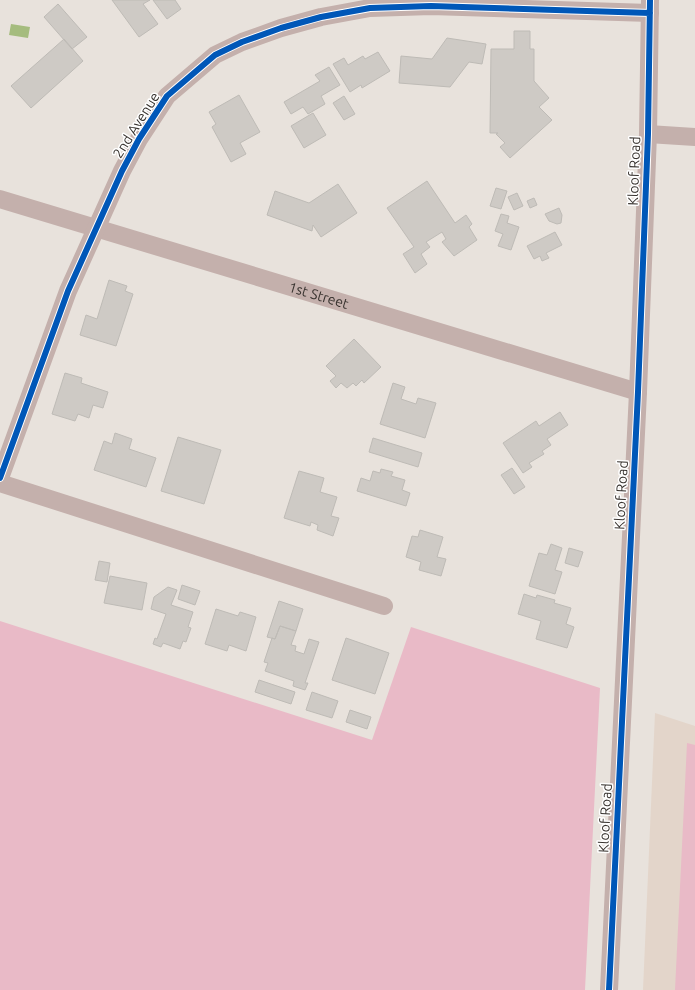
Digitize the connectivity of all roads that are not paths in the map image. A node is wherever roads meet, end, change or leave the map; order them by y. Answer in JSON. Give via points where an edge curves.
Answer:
{"nodes":[{"id":1,"x":650,"y":6,"type":"edge"},
{"id":2,"x":648,"y":134,"type":"junction"},
{"id":3,"x":695,"y":137,"type":"edge"},
{"id":4,"x":0,"y":199,"type":"edge"},
{"id":5,"x":94,"y":228,"type":"junction"},
{"id":6,"x":638,"y":392,"type":"junction"},
{"id":7,"x":0,"y":478,"type":"edge"},
{"id":8,"x":0,"y":483,"type":"edge"},
{"id":9,"x":384,"y":606,"type":"dead end"},
{"id":10,"x":609,"y":990,"type":"edge"}],
"edges":[{"from":1,"to":2,"type":"street","name":"Kloof Road"},
{"from":1,"to":5,"type":"street","name":"2nd Avenue","via":[[370,8],[321,17],[242,42],[215,55],[166,96],[139,139]]},
{"from":2,"to":3,"type":"street"},
{"from":2,"to":6,"type":"street","name":"Kloof Road"},
{"from":4,"to":5,"type":"street","name":"1st Street"},
{"from":5,"to":6,"type":"street","name":"1st Street"},
{"from":5,"to":7,"type":"street","name":"2nd Avenue","via":[[68,291]]},
{"from":6,"to":10,"type":"street","name":"Kloof Road"},
{"from":8,"to":9,"type":"street"}]}
